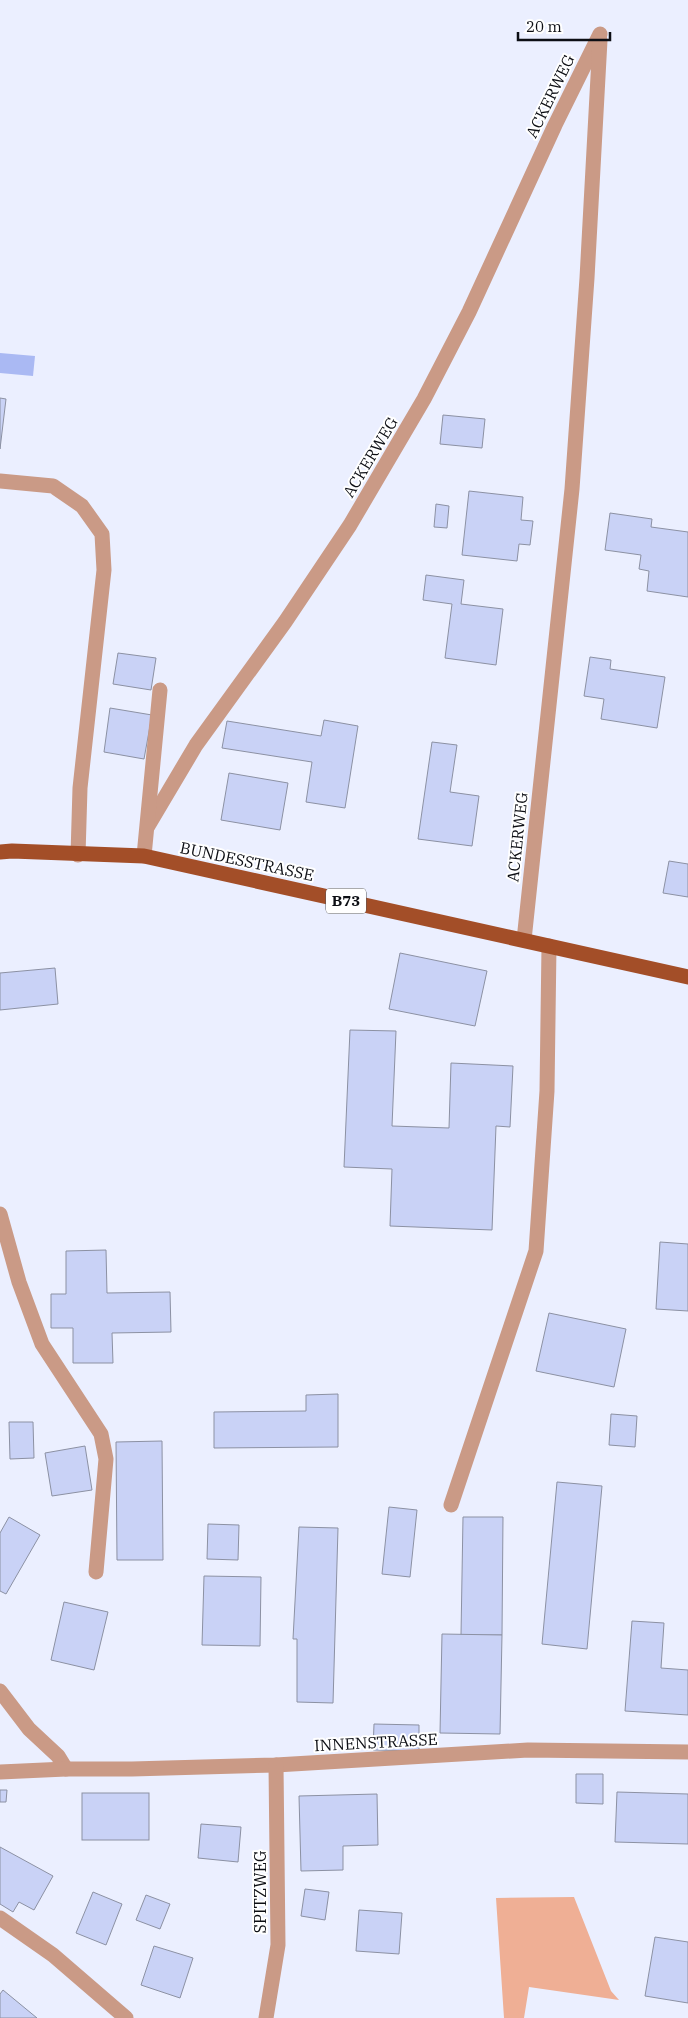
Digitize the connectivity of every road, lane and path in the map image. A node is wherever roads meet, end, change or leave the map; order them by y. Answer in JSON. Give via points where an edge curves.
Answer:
{"nodes":[{"id":1,"x":0,"y":481,"type":"edge"},
{"id":2,"x":160,"y":690,"type":"dead end"},
{"id":3,"x":148,"y":826,"type":"junction"},
{"id":4,"x":0,"y":852,"type":"edge"},
{"id":5,"x":78,"y":855,"type":"junction"},
{"id":6,"x":144,"y":856,"type":"junction"},
{"id":7,"x":524,"y":940,"type":"junction"},
{"id":8,"x":549,"y":946,"type":"junction"},
{"id":9,"x":688,"y":978,"type":"edge"},
{"id":10,"x":0,"y":1214,"type":"edge"},
{"id":11,"x":451,"y":1505,"type":"dead end"},
{"id":12,"x":96,"y":1572,"type":"dead end"},
{"id":13,"x":0,"y":1691,"type":"edge"},
{"id":14,"x":688,"y":1752,"type":"edge"},
{"id":15,"x":276,"y":1765,"type":"junction"},
{"id":16,"x":66,"y":1769,"type":"junction"},
{"id":17,"x":0,"y":1772,"type":"edge"},
{"id":18,"x":0,"y":1918,"type":"edge"},
{"id":19,"x":126,"y":2018,"type":"edge"},
{"id":20,"x":266,"y":2018,"type":"edge"}],
"edges":[{"from":1,"to":5,"type":"street","via":[[53,486],[82,506],[102,534],[104,570],[80,788]]},
{"from":2,"to":3,"type":"street"},
{"from":3,"to":6,"type":"street","name":"ACKERWEG"},
{"from":3,"to":7,"type":"street","name":"ACKERWEG","via":[[196,745],[350,525],[424,399],[470,312],[600,34],[572,489]]},
{"from":4,"to":5,"type":"main road","name":"BUNDESSTRASSE","number":"B73"},
{"from":5,"to":6,"type":"main road","name":"BUNDESSTRASSE","number":"B73"},
{"from":6,"to":7,"type":"main road","name":"BUNDESSTRASSE","number":"B73"},
{"from":7,"to":8,"type":"main road","name":"BUNDESSTRASSE","number":"B73"},
{"from":8,"to":9,"type":"main road","name":"BUNDESSTRASSE","number":"B73"},
{"from":8,"to":11,"type":"street","via":[[546,1090],[536,1251]]},
{"from":10,"to":12,"type":"street","via":[[19,1282],[42,1344],[101,1434],[106,1459]]},
{"from":13,"to":16,"type":"street"},
{"from":14,"to":15,"type":"street","name":"INNENSTRASSE","via":[[528,1750]]},
{"from":15,"to":16,"type":"street","name":"INNENSTRASSE"},
{"from":15,"to":20,"type":"street","name":"SPITZWEG","via":[[278,1945]]},
{"from":16,"to":17,"type":"street","name":"INNENSTRASSE"},
{"from":18,"to":19,"type":"street","via":[[53,1955]]}]}
